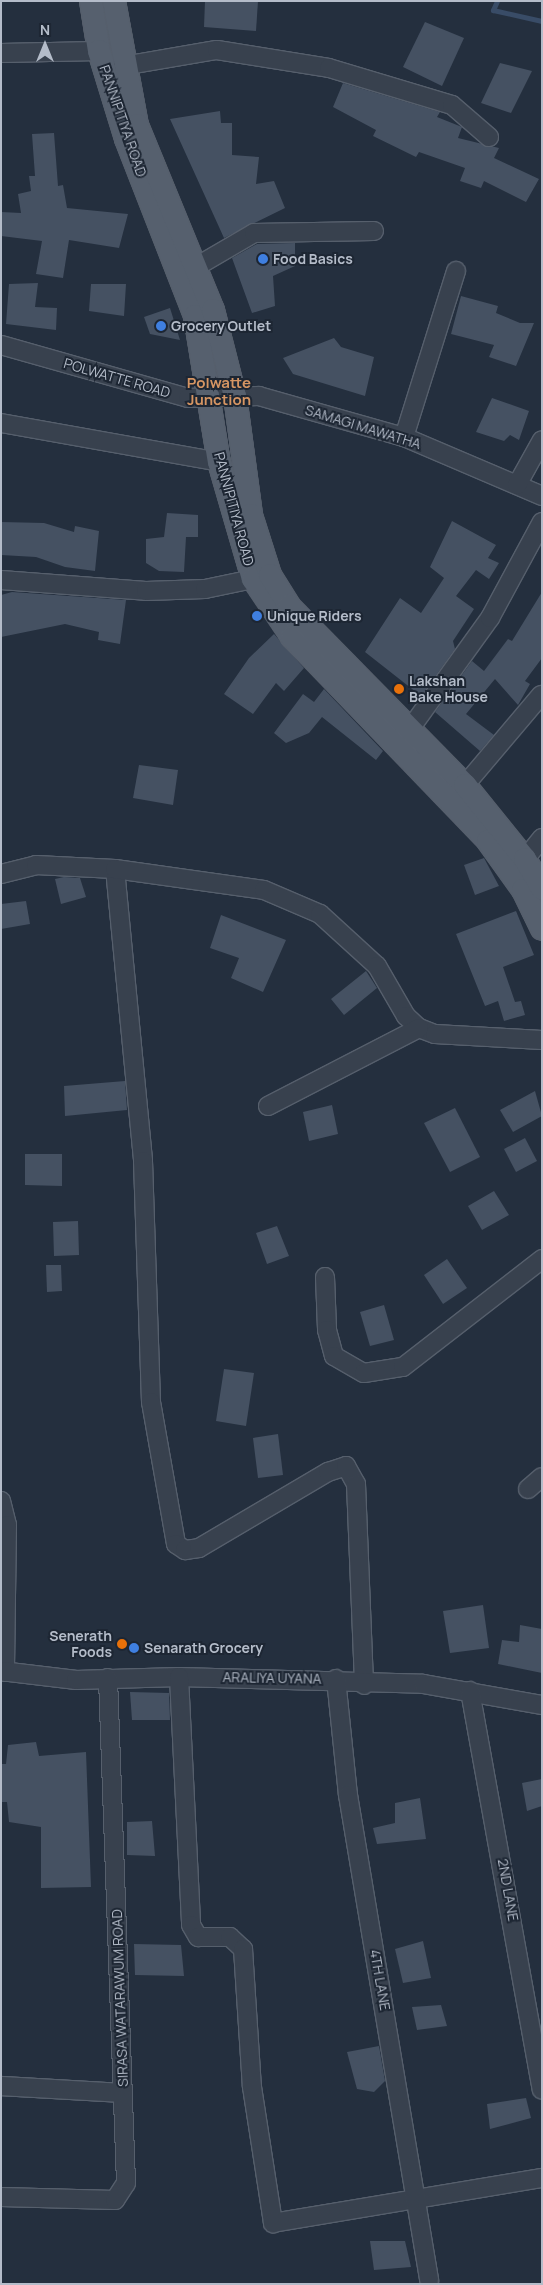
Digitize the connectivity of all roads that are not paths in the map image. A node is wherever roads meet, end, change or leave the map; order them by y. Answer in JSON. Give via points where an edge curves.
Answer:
{"nodes":[{"id":1,"x":91,"y":1,"type":"edge"},
{"id":2,"x":114,"y":1,"type":"edge"},
{"id":3,"x":99,"y":51,"type":"junction"},
{"id":4,"x":1,"y":53,"type":"edge"},
{"id":5,"x":123,"y":66,"type":"junction"},
{"id":6,"x":489,"y":137,"type":"dead end"},
{"id":7,"x":374,"y":231,"type":"dead end"},
{"id":8,"x":194,"y":268,"type":"junction"},
{"id":9,"x":456,"y":272,"type":"dead end"},
{"id":10,"x":1,"y":345,"type":"edge"},
{"id":11,"x":235,"y":396,"type":"junction"},
{"id":12,"x":212,"y":398,"type":"junction"},
{"id":13,"x":1,"y":423,"type":"edge"},
{"id":14,"x":404,"y":438,"type":"junction"},
{"id":15,"x":542,"y":440,"type":"edge"},
{"id":16,"x":219,"y":462,"type":"junction"},
{"id":17,"x":517,"y":485,"type":"junction"},
{"id":18,"x":542,"y":496,"type":"edge"},
{"id":19,"x":542,"y":522,"type":"edge"},
{"id":20,"x":253,"y":579,"type":"junction"},
{"id":21,"x":1,"y":580,"type":"edge"},
{"id":22,"x":541,"y":695,"type":"edge"},
{"id":23,"x":410,"y":729,"type":"junction"},
{"id":24,"x":466,"y":785,"type":"junction"},
{"id":25,"x":542,"y":838,"type":"edge"},
{"id":26,"x":525,"y":859,"type":"junction"},
{"id":27,"x":115,"y":869,"type":"junction"},
{"id":28,"x":1,"y":874,"type":"edge"},
{"id":29,"x":542,"y":889,"type":"edge"},
{"id":30,"x":542,"y":929,"type":"edge"},
{"id":31,"x":419,"y":1028,"type":"junction"},
{"id":32,"x":542,"y":1040,"type":"edge"},
{"id":33,"x":268,"y":1106,"type":"dead end"},
{"id":34,"x":542,"y":1259,"type":"edge"},
{"id":35,"x":325,"y":1277,"type":"dead end"},
{"id":36,"x":542,"y":1477,"type":"edge"},
{"id":37,"x":528,"y":1489,"type":"dead end"},
{"id":38,"x":1,"y":1501,"type":"edge"},
{"id":39,"x":4,"y":1525,"type":"edge"},
{"id":40,"x":3,"y":1671,"type":"edge"},
{"id":41,"x":179,"y":1677,"type":"junction"},
{"id":42,"x":108,"y":1678,"type":"junction"},
{"id":43,"x":336,"y":1679,"type":"junction"},
{"id":44,"x":364,"y":1685,"type":"junction"},
{"id":45,"x":470,"y":1691,"type":"junction"},
{"id":46,"x":542,"y":1705,"type":"edge"},
{"id":47,"x":1,"y":2086,"type":"edge"},
{"id":48,"x":542,"y":2090,"type":"edge"},
{"id":49,"x":123,"y":2093,"type":"junction"},
{"id":50,"x":542,"y":2178,"type":"edge"},
{"id":51,"x":1,"y":2197,"type":"edge"},
{"id":52,"x":417,"y":2200,"type":"junction"},
{"id":53,"x":429,"y":2280,"type":"dead end"}],
"edges":[{"from":1,"to":3,"type":"main road","name":"PANNIPITIYA ROAD"},
{"from":2,"to":5,"type":"main road","name":"PANNIPITIYA ROAD"},
{"from":3,"to":4,"type":"street"},
{"from":3,"to":12,"type":"main road","name":"PANNIPITIYA ROAD","via":[[126,139],[195,316]]},
{"from":5,"to":6,"type":"street","via":[[217,50],[329,68],[452,105]]},
{"from":5,"to":8,"type":"main road","name":"PANNIPITIYA ROAD","via":[[137,124]]},
{"from":7,"to":8,"type":"street","via":[[254,232]]},
{"from":8,"to":11,"type":"main road","name":"PANNIPITIYA ROAD","via":[[213,310]]},
{"from":9,"to":14,"type":"street"},
{"from":10,"to":12,"type":"street","name":"POLWATTE ROAD","via":[[188,398]]},
{"from":11,"to":12,"type":"street","name":"POLWATTE ROAD"},
{"from":11,"to":14,"type":"street","name":"SAMAGI MAWATHA","via":[[259,396]]},
{"from":11,"to":23,"type":"main road","name":"PANNIPITIYA ROAD","via":[[251,515],[270,575],[289,606]]},
{"from":12,"to":16,"type":"main road","name":"PANNIPITIYA ROAD"},
{"from":13,"to":16,"type":"street"},
{"from":14,"to":17,"type":"street","name":"SAMAGI MAWATHA"},
{"from":15,"to":17,"type":"street"},
{"from":16,"to":20,"type":"main road","name":"PANNIPITIYA ROAD"},
{"from":17,"to":18,"type":"street","name":"SAMAGI MAWATHA"},
{"from":19,"to":23,"type":"street","via":[[490,618]]},
{"from":20,"to":21,"type":"street","via":[[205,589],[146,591]]},
{"from":20,"to":30,"type":"main road","name":"PANNIPITIYA ROAD","via":[[292,637],[488,841],[524,890]]},
{"from":22,"to":24,"type":"street"},
{"from":23,"to":24,"type":"main road","name":"PANNIPITIYA ROAD"},
{"from":24,"to":26,"type":"main road","name":"PANNIPITIYA ROAD"},
{"from":25,"to":26,"type":"street"},
{"from":26,"to":29,"type":"main road","name":"PANNIPITIYA ROAD"},
{"from":27,"to":28,"type":"street","via":[[36,865]]},
{"from":27,"to":31,"type":"street","via":[[264,890],[320,914],[377,966],[406,1016]]},
{"from":27,"to":44,"type":"street","via":[[143,1161],[151,1402],[176,1544],[186,1550],[199,1548],[328,1472],[346,1466],[356,1484]]},
{"from":31,"to":32,"type":"street","via":[[435,1034]]},
{"from":31,"to":33,"type":"street"},
{"from":34,"to":35,"type":"street","via":[[403,1367],[364,1373],[334,1356],[328,1330]]},
{"from":36,"to":37,"type":"street"},
{"from":38,"to":39,"type":"street"},
{"from":39,"to":40,"type":"street"},
{"from":40,"to":42,"type":"street","name":"ARALIYA UYANA","via":[[76,1680]]},
{"from":41,"to":42,"type":"street","name":"ARALIYA UYANA"},
{"from":41,"to":43,"type":"street","name":"ARALIYA UYANA"},
{"from":41,"to":52,"type":"street","via":[[191,1925],[198,1937],[230,1937],[243,1949],[252,2086],[273,2223]]},
{"from":42,"to":49,"type":"street","name":"SIRASA WATARAWUM ROAD"},
{"from":43,"to":44,"type":"street","name":"ARALIYA UYANA"},
{"from":43,"to":52,"type":"street","name":"4TH LANE","via":[[348,1795]]},
{"from":44,"to":45,"type":"street","name":"ARALIYA UYANA","via":[[423,1684]]},
{"from":45,"to":46,"type":"street","name":"ARALIYA UYANA"},
{"from":45,"to":48,"type":"street","name":"2ND LANE"},
{"from":47,"to":49,"type":"street"},
{"from":49,"to":51,"type":"street","name":"SIRASA WATARAWUM ROAD","via":[[126,2183],[115,2200]]},
{"from":50,"to":52,"type":"street"},
{"from":52,"to":53,"type":"street","name":"4TH LANE"}]}
